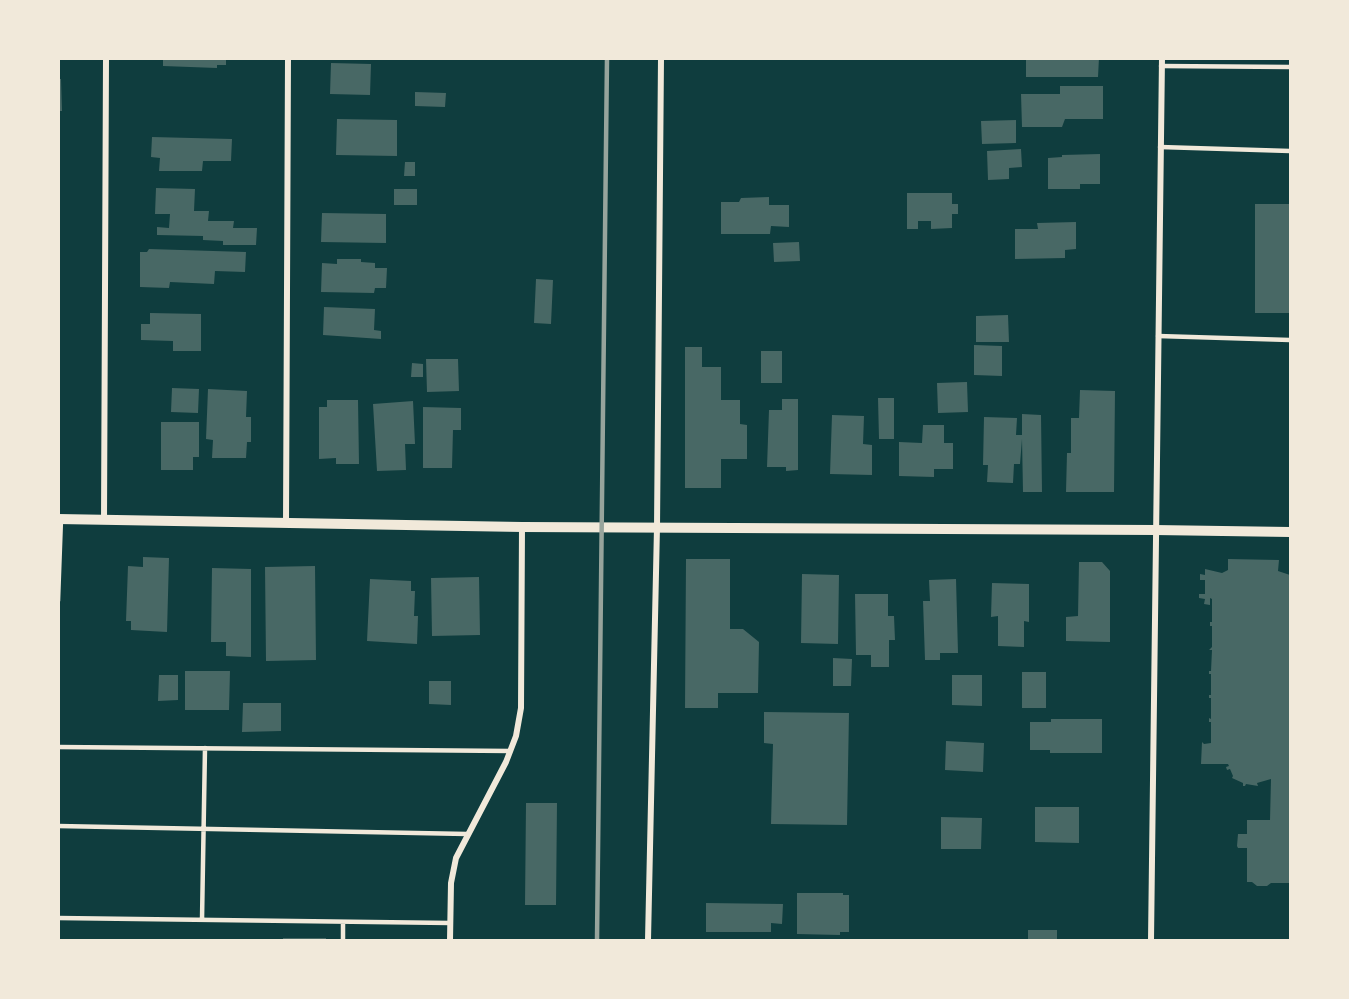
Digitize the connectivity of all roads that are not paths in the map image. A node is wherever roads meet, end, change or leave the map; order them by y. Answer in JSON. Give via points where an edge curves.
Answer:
{"nodes":[{"id":1,"x":106,"y":58,"type":"edge"},
{"id":2,"x":288,"y":58,"type":"edge"},
{"id":3,"x":661,"y":58,"type":"edge"},
{"id":4,"x":1162,"y":62,"type":"edge"},
{"id":5,"x":1290,"y":67,"type":"edge"},
{"id":6,"x":1160,"y":147,"type":"junction"},
{"id":7,"x":1290,"y":151,"type":"edge"},
{"id":8,"x":1158,"y":336,"type":"junction"},
{"id":9,"x":1290,"y":340,"type":"edge"},
{"id":10,"x":60,"y":519,"type":"edge"},
{"id":11,"x":104,"y":521,"type":"junction"},
{"id":12,"x":286,"y":522,"type":"junction"},
{"id":13,"x":657,"y":526,"type":"junction"},
{"id":14,"x":522,"y":527,"type":"junction"},
{"id":15,"x":1155,"y":530,"type":"junction"},
{"id":16,"x":1290,"y":532,"type":"edge"},
{"id":17,"x":58,"y":601,"type":"edge"},
{"id":18,"x":58,"y":747,"type":"edge"},
{"id":19,"x":205,"y":748,"type":"junction"},
{"id":20,"x":510,"y":751,"type":"junction"},
{"id":21,"x":58,"y":826,"type":"edge"},
{"id":22,"x":205,"y":829,"type":"junction"},
{"id":23,"x":467,"y":834,"type":"junction"},
{"id":24,"x":58,"y":918,"type":"edge"},
{"id":25,"x":202,"y":920,"type":"junction"},
{"id":26,"x":343,"y":922,"type":"junction"},
{"id":27,"x":450,"y":923,"type":"junction"},
{"id":28,"x":343,"y":940,"type":"edge"},
{"id":29,"x":450,"y":940,"type":"edge"},
{"id":30,"x":648,"y":940,"type":"edge"},
{"id":31,"x":1151,"y":940,"type":"edge"}],
"edges":[{"from":1,"to":11,"type":"street"},
{"from":2,"to":12,"type":"street"},
{"from":3,"to":13,"type":"street"},
{"from":4,"to":5,"type":"lane"},
{"from":4,"to":6,"type":"street"},
{"from":6,"to":7,"type":"lane"},
{"from":6,"to":8,"type":"street"},
{"from":8,"to":9,"type":"lane"},
{"from":8,"to":15,"type":"street"},
{"from":10,"to":11,"type":"street"},
{"from":10,"to":17,"type":"lane"},
{"from":11,"to":12,"type":"street"},
{"from":12,"to":14,"type":"street"},
{"from":13,"to":14,"type":"street"},
{"from":13,"to":15,"type":"street"},
{"from":13,"to":30,"type":"street"},
{"from":14,"to":20,"type":"street","via":[[521,708]]},
{"from":15,"to":16,"type":"street"},
{"from":15,"to":31,"type":"street"},
{"from":18,"to":19,"type":"lane"},
{"from":19,"to":20,"type":"lane"},
{"from":19,"to":22,"type":"lane"},
{"from":20,"to":23,"type":"street"},
{"from":21,"to":22,"type":"lane"},
{"from":22,"to":23,"type":"lane"},
{"from":22,"to":25,"type":"lane"},
{"from":23,"to":27,"type":"street","via":[[456,858],[451,883]]},
{"from":24,"to":25,"type":"lane"},
{"from":25,"to":26,"type":"lane"},
{"from":26,"to":27,"type":"lane"},
{"from":26,"to":28,"type":"lane"},
{"from":27,"to":29,"type":"street"}]}
